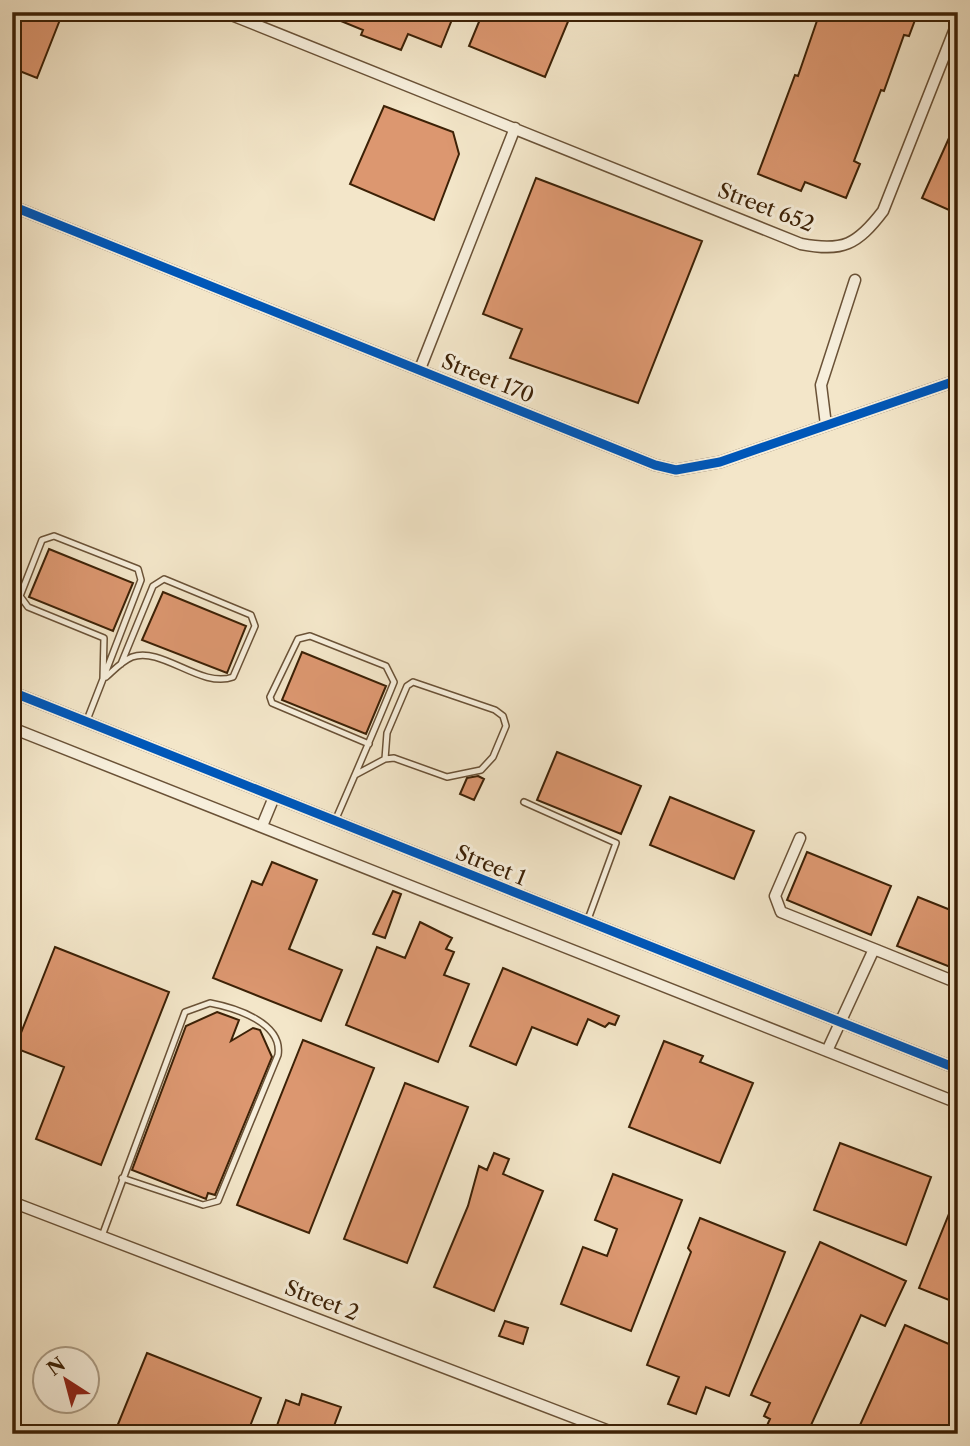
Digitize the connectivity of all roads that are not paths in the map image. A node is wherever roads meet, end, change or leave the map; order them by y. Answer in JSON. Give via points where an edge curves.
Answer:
{"nodes":[{"id":1,"x":223,"y":12,"type":"edge"},
{"id":2,"x":958,"y":20,"type":"edge"},
{"id":3,"x":515,"y":128,"type":"junction"},
{"id":4,"x":12,"y":206,"type":"edge"},
{"id":5,"x":855,"y":279,"type":"dead end"},
{"id":6,"x":420,"y":369,"type":"junction"},
{"id":7,"x":958,"y":380,"type":"edge"},
{"id":8,"x":827,"y":425,"type":"junction"},
{"id":9,"x":121,"y":664,"type":"junction"},
{"id":10,"x":103,"y":679,"type":"junction"},
{"id":11,"x":12,"y":692,"type":"edge"},
{"id":12,"x":87,"y":720,"type":"junction"},
{"id":13,"x":12,"y":728,"type":"edge"},
{"id":14,"x":369,"y":744,"type":"junction"},
{"id":15,"x":385,"y":760,"type":"junction"},
{"id":16,"x":355,"y":775,"type":"junction"},
{"id":17,"x":274,"y":797,"type":"junction"},
{"id":18,"x":524,"y":802,"type":"dead end"},
{"id":19,"x":335,"y":821,"type":"junction"},
{"id":20,"x":261,"y":826,"type":"junction"},
{"id":21,"x":800,"y":838,"type":"dead end"},
{"id":22,"x":587,"y":922,"type":"junction"},
{"id":23,"x":874,"y":949,"type":"junction"},
{"id":24,"x":958,"y":983,"type":"edge"},
{"id":25,"x":839,"y":1022,"type":"junction"},
{"id":26,"x":827,"y":1051,"type":"junction"},
{"id":27,"x":958,"y":1069,"type":"edge"},
{"id":28,"x":958,"y":1104,"type":"edge"},
{"id":29,"x":122,"y":1178,"type":"junction"},
{"id":30,"x":12,"y":1202,"type":"edge"},
{"id":31,"x":102,"y":1236,"type":"junction"},
{"id":32,"x":617,"y":1434,"type":"edge"}],
"edges":[{"from":1,"to":3,"type":"street","name":"Street 652"},
{"from":2,"to":3,"type":"street","name":"Street 652","via":[[883,211],[867,233],[844,247],[801,244]]},
{"from":3,"to":6,"type":"street"},
{"from":4,"to":6,"type":"street","name":"Street 170"},
{"from":5,"to":8,"type":"street","via":[[821,385]]},
{"from":6,"to":8,"type":"street","name":"Street 170","via":[[677,470],[720,462]]},
{"from":7,"to":8,"type":"street","name":"Street 170"},
{"from":9,"to":9,"type":"lane","via":[[133,656],[147,656],[221,681],[233,677],[255,626],[251,615],[164,579],[153,586]]},
{"from":9,"to":10,"type":"lane"},
{"from":10,"to":10,"type":"lane","via":[[104,638],[28,607],[20,596],[42,540],[54,536],[138,569],[141,580]]},
{"from":10,"to":12,"type":"lane"},
{"from":11,"to":12,"type":"street","name":"Street 1"},
{"from":12,"to":17,"type":"street","name":"Street 1"},
{"from":13,"to":20,"type":"street"},
{"from":14,"to":14,"type":"lane","via":[[394,682],[391,671],[310,636],[298,639],[270,697],[272,703]]},
{"from":14,"to":16,"type":"lane"},
{"from":15,"to":15,"type":"lane","via":[[407,761],[447,778],[481,770],[493,757],[505,722],[495,710],[412,682],[387,733]]},
{"from":15,"to":16,"type":"lane"},
{"from":16,"to":19,"type":"lane"},
{"from":17,"to":19,"type":"street","name":"Street 1"},
{"from":17,"to":20,"type":"street"},
{"from":18,"to":22,"type":"lane","via":[[616,843]]},
{"from":19,"to":22,"type":"street","name":"Street 1"},
{"from":20,"to":26,"type":"street"},
{"from":21,"to":23,"type":"street","via":[[775,896],[782,912]]},
{"from":22,"to":25,"type":"street","name":"Street 1"},
{"from":23,"to":24,"type":"street"},
{"from":23,"to":25,"type":"street"},
{"from":25,"to":26,"type":"street"},
{"from":25,"to":27,"type":"street","name":"Street 1"},
{"from":26,"to":28,"type":"street"},
{"from":29,"to":29,"type":"lane","via":[[185,1012],[210,1003],[270,1028],[278,1040],[278,1055],[218,1201],[203,1205]]},
{"from":29,"to":31,"type":"lane"},
{"from":30,"to":31,"type":"street","name":"Street 2"},
{"from":31,"to":32,"type":"street","name":"Street 2"}]}
